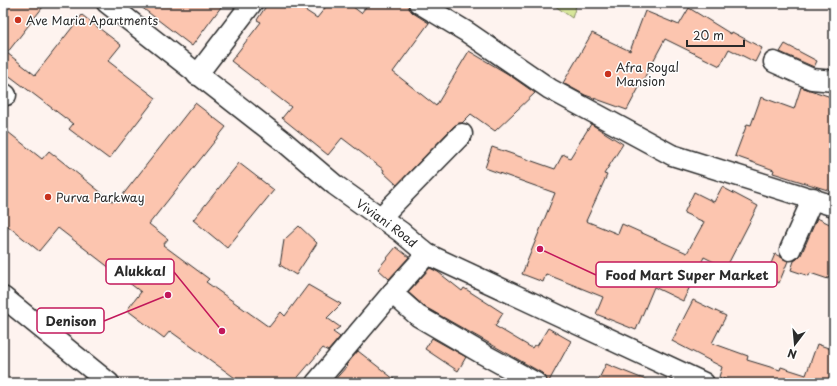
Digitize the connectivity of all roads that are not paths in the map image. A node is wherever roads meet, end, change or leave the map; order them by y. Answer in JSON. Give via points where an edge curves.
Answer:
{"nodes":[{"id":1,"x":107,"y":3,"type":"edge"},
{"id":2,"x":252,"y":3,"type":"edge"},
{"id":3,"x":419,"y":3,"type":"edge"},
{"id":4,"x":774,"y":62,"type":"dead end"},
{"id":5,"x":198,"y":75,"type":"junction"},
{"id":6,"x":834,"y":81,"type":"edge"},
{"id":7,"x":462,"y":134,"type":"dead end"},
{"id":8,"x":813,"y":198,"type":"junction"},
{"id":9,"x":834,"y":206,"type":"edge"},
{"id":10,"x":380,"y":218,"type":"junction"},
{"id":11,"x":790,"y":250,"type":"dead end"},
{"id":12,"x":427,"y":254,"type":"junction"},
{"id":13,"x":392,"y":293,"type":"junction"},
{"id":14,"x":3,"y":297,"type":"edge"},
{"id":15,"x":109,"y":383,"type":"edge"},
{"id":16,"x":316,"y":383,"type":"edge"},
{"id":17,"x":536,"y":383,"type":"edge"},
{"id":18,"x":704,"y":383,"type":"edge"}],
"edges":[{"from":1,"to":5,"type":"street","name":"Viviani Road"},
{"from":2,"to":5,"type":"street"},
{"from":3,"to":8,"type":"street","via":[[467,32],[550,89],[672,155]]},
{"from":4,"to":6,"type":"street","via":[[812,79]]},
{"from":5,"to":10,"type":"street","name":"Viviani Road"},
{"from":7,"to":10,"type":"street"},
{"from":8,"to":9,"type":"street"},
{"from":8,"to":11,"type":"street"},
{"from":10,"to":12,"type":"street","name":"Viviani Road"},
{"from":12,"to":13,"type":"street"},
{"from":12,"to":18,"type":"street","name":"Viviani Road"},
{"from":13,"to":16,"type":"street"},
{"from":13,"to":17,"type":"street","via":[[418,316]]},
{"from":14,"to":15,"type":"street"}]}
